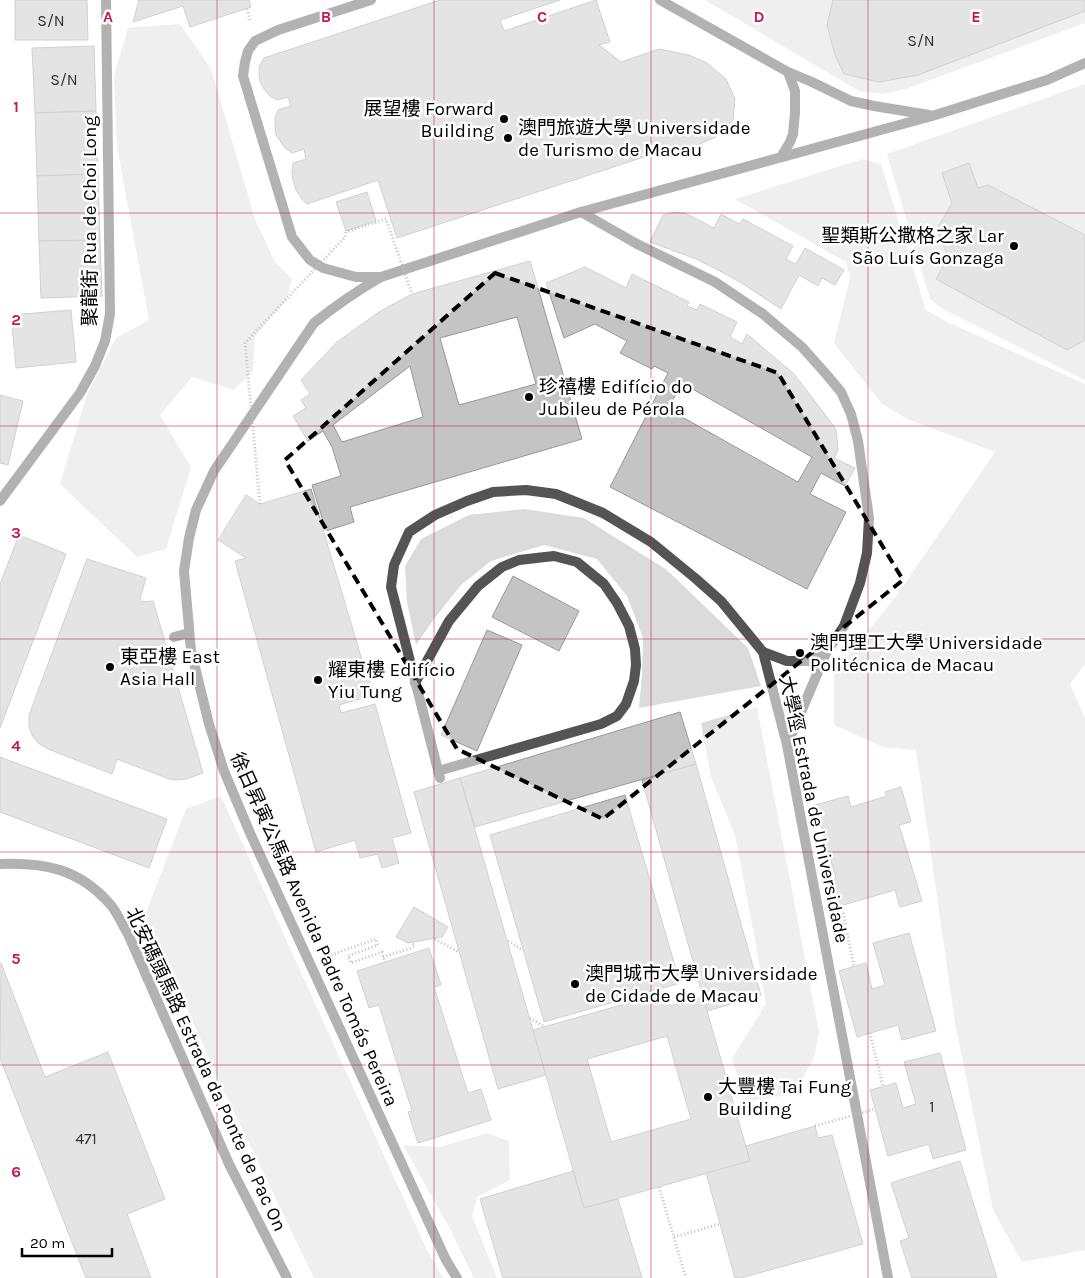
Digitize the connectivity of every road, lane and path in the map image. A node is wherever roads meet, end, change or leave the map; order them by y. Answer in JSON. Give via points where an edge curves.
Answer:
{"nodes":[{"id":1,"x":106,"y":0,"type":"edge"},
{"id":2,"x":371,"y":0,"type":"edge"},
{"id":3,"x":660,"y":0,"type":"edge"},
{"id":4,"x":1085,"y":63,"type":"edge"},
{"id":5,"x":788,"y":72,"type":"junction"},
{"id":6,"x":932,"y":116,"type":"junction"},
{"id":7,"x":781,"y":157,"type":"junction"},
{"id":8,"x":581,"y":212,"type":"junction"},
{"id":9,"x":381,"y":277,"type":"junction"},
{"id":10,"x":412,"y":294,"type":"dead end"},
{"id":11,"x":0,"y":501,"type":"edge"},
{"id":12,"x":260,"y":504,"type":"dead end"},
{"id":13,"x":189,"y":633,"type":"junction"},
{"id":14,"x":174,"y":637,"type":"dead end"},
{"id":15,"x":764,"y":652,"type":"junction"},
{"id":16,"x":826,"y":653,"type":"junction"},
{"id":17,"x":415,"y":683,"type":"junction"},
{"id":18,"x":787,"y":745,"type":"junction"},
{"id":19,"x":0,"y":864,"type":"edge"},
{"id":20,"x":842,"y":906,"type":"dead end"},
{"id":21,"x":435,"y":939,"type":"dead end"},
{"id":22,"x":508,"y":941,"type":"dead end"},
{"id":23,"x":413,"y":943,"type":"dead end"},
{"id":24,"x":523,"y":950,"type":"dead end"},
{"id":25,"x":459,"y":952,"type":"dead end"},
{"id":26,"x":383,"y":957,"type":"junction"},
{"id":27,"x":385,"y":962,"type":"dead end"},
{"id":28,"x":309,"y":963,"type":"junction"},
{"id":29,"x":854,"y":967,"type":"dead end"},
{"id":30,"x":530,"y":1018,"type":"dead end"},
{"id":31,"x":545,"y":1027,"type":"dead end"},
{"id":32,"x":870,"y":1033,"type":"dead end"},
{"id":33,"x":883,"y":1086,"type":"dead end"},
{"id":34,"x":875,"y":1110,"type":"dead end"},
{"id":35,"x":815,"y":1126,"type":"dead end"},
{"id":36,"x":659,"y":1187,"type":"dead end"},
{"id":37,"x":720,"y":1224,"type":"dead end"},
{"id":38,"x":674,"y":1237,"type":"junction"},
{"id":39,"x":286,"y":1278,"type":"edge"},
{"id":40,"x":457,"y":1278,"type":"edge"},
{"id":41,"x":686,"y":1278,"type":"edge"},
{"id":42,"x":888,"y":1278,"type":"edge"}],
"edges":[{"from":1,"to":11,"type":"street","name":"聚龍街 Rua de Choi Long","via":[[110,314],[105,341],[80,393]]},
{"from":2,"to":9,"type":"street","via":[[278,30],[255,41],[248,51],[243,76],[292,237],[310,260],[323,268],[356,277]]},
{"from":3,"to":5,"type":"street"},
{"from":4,"to":6,"type":"street","name":"徐日昇寅公馬路 Avenida Padre Tomás Pereira","via":[[1047,80]]},
{"from":5,"to":6,"type":"street","via":[[851,101]]},
{"from":5,"to":7,"type":"street","via":[[795,91],[795,113],[793,134]]},
{"from":6,"to":7,"type":"street","name":"徐日昇寅公馬路 Avenida Padre Tomás Pereira"},
{"from":7,"to":8,"type":"street","name":"徐日昇寅公馬路 Avenida Padre Tomás Pereira"},
{"from":8,"to":9,"type":"street","name":"徐日昇寅公馬路 Avenida Padre Tomás Pereira"},
{"from":8,"to":16,"type":"street","via":[[715,282],[763,314],[802,347],[841,392],[858,441],[869,518],[868,553],[844,626]]},
{"from":9,"to":13,"type":"street","name":"徐日昇寅公馬路 Avenida Padre Tomás Pereira","via":[[332,308],[314,324],[214,471],[196,510],[189,538],[184,571]]},
{"from":10,"to":12,"type":"path","bridge":true,"via":[[386,219],[346,232],[345,238],[245,343]]},
{"from":13,"to":14,"type":"street"},
{"from":13,"to":28,"type":"street","name":"徐日昇寅公馬路 Avenida Padre Tomás Pereira","via":[[208,724],[224,771]]},
{"from":15,"to":16,"type":"street","via":[[787,661],[809,661]]},
{"from":15,"to":17,"type":"street","name":"大學徑 Estrada de Universidade","via":[[721,601],[695,578],[651,542],[603,513],[556,494],[526,490],[493,492],[435,515],[409,532],[394,565],[391,587]]},
{"from":15,"to":18,"type":"street","name":"大學徑 Estrada de Universidade"},
{"from":16,"to":18,"type":"street"},
{"from":17,"to":17,"type":"street","name":"大學徑 Estrada de Universidade","via":[[439,774],[602,724],[617,716],[626,704],[634,681],[635,649],[629,626],[617,603],[604,584],[577,562],[554,556],[519,560],[502,567],[478,586],[449,621]]},
{"from":18,"to":42,"type":"street","name":"大學徑 Estrada de Universidade"},
{"from":19,"to":39,"type":"street","name":"北安碼頭馬路 Estrada da Ponte de Pac On","via":[[57,868],[92,888],[111,905],[128,934],[229,1164]]},
{"from":20,"to":29,"type":"path"},
{"from":21,"to":25,"type":"path"},
{"from":22,"to":24,"type":"path"},
{"from":23,"to":26,"type":"path","via":[[414,947]]},
{"from":26,"to":27,"type":"path"},
{"from":26,"to":28,"type":"path","via":[[382,952],[351,963],[348,956],[378,945],[376,939]]},
{"from":28,"to":40,"type":"street","name":"徐日昇寅公馬路 Avenida Padre Tomás Pereira"},
{"from":30,"to":31,"type":"path"},
{"from":32,"to":33,"type":"path"},
{"from":34,"to":35,"type":"path","bridge":true},
{"from":36,"to":38,"type":"path"},
{"from":37,"to":38,"type":"path"},
{"from":38,"to":41,"type":"path"}]}
